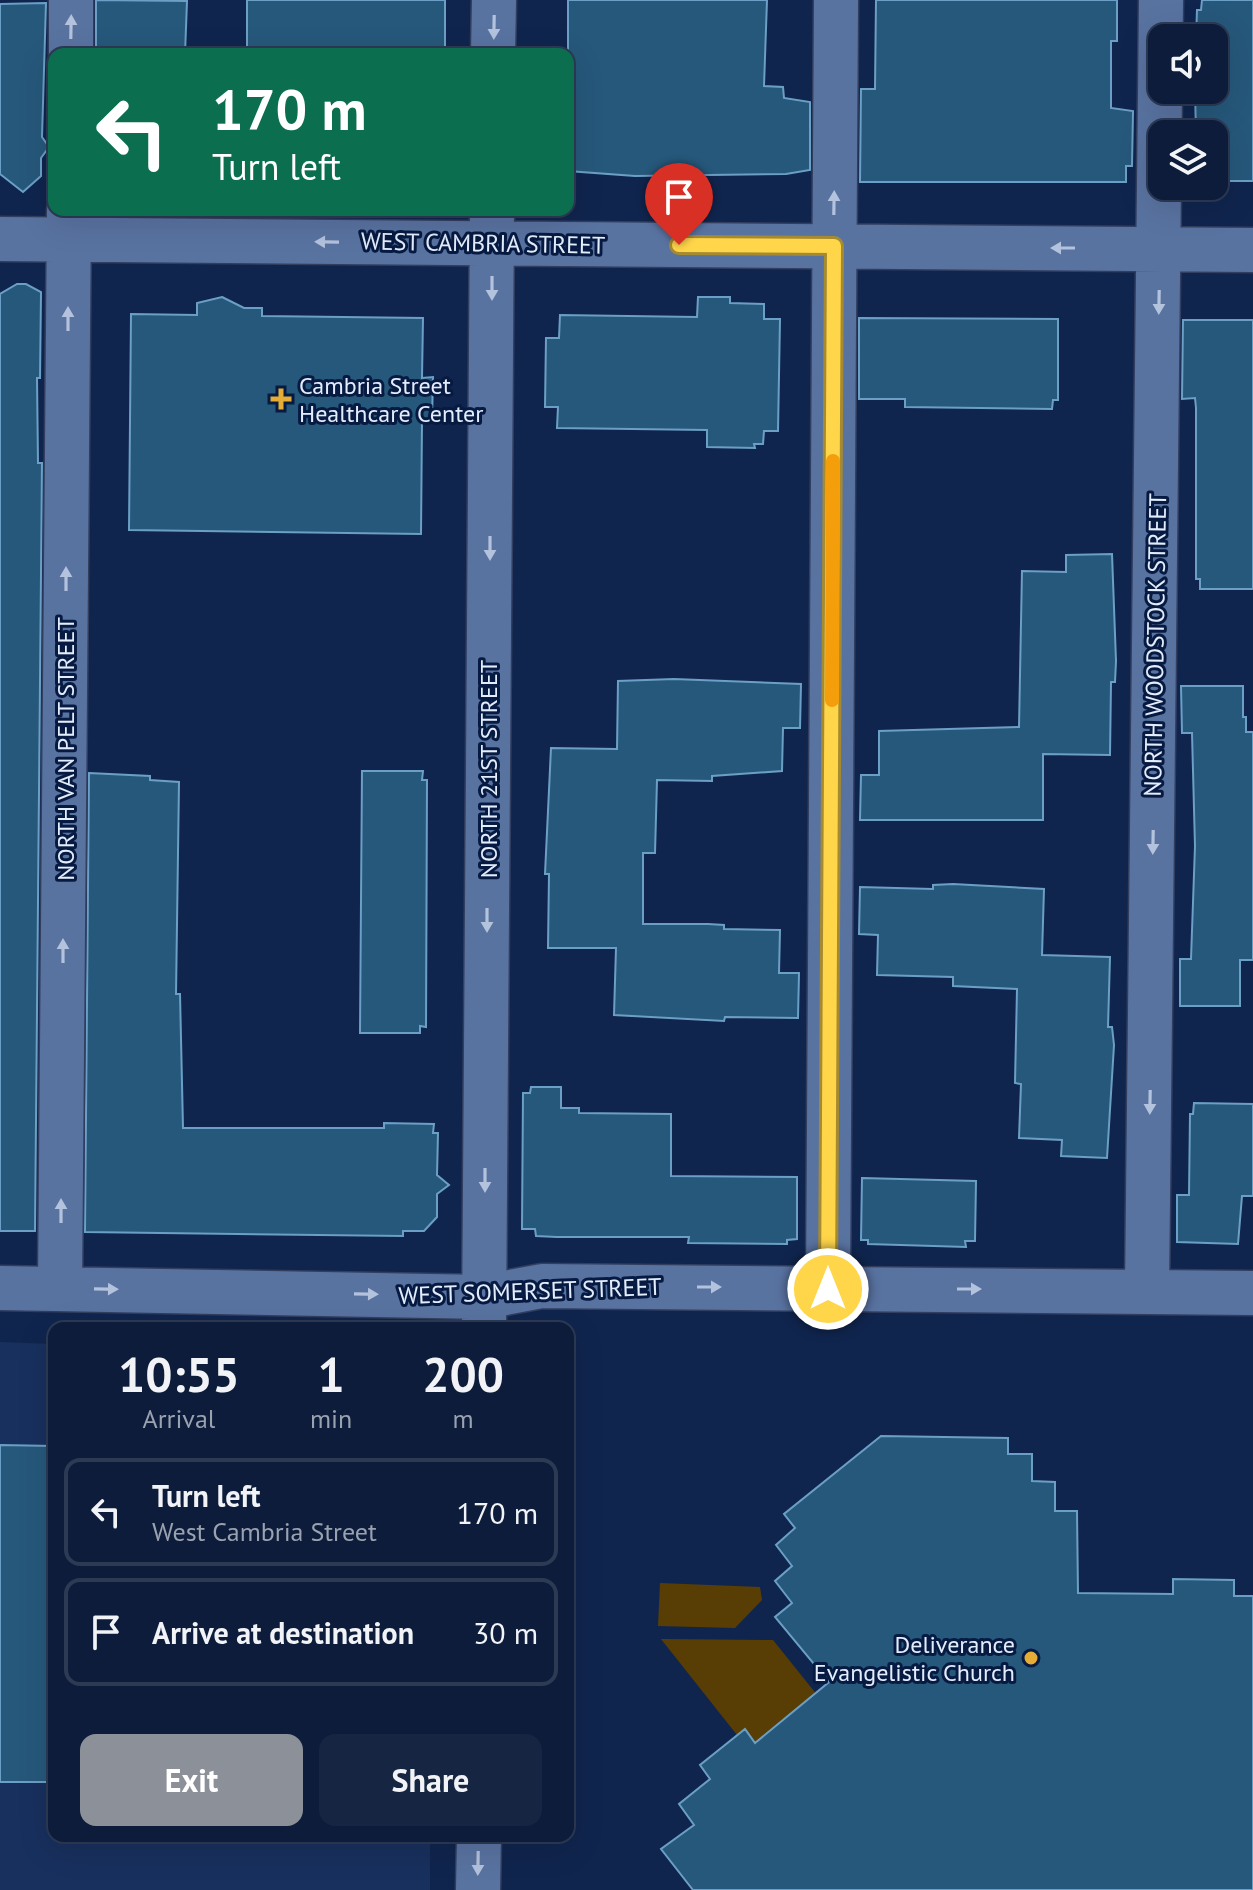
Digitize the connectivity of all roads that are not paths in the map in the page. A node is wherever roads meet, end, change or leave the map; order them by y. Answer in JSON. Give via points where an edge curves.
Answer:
{"nodes":[{"id":1,"x":71,"y":0,"type":"edge"},
{"id":2,"x":494,"y":0,"type":"edge"},
{"id":3,"x":836,"y":0,"type":"edge"},
{"id":4,"x":1161,"y":0,"type":"edge"},
{"id":5,"x":71,"y":48,"type":"edge"},
{"id":6,"x":493,"y":48,"type":"edge"},
{"id":7,"x":69,"y":225,"type":"edge"},
{"id":8,"x":492,"y":227,"type":"edge"},
{"id":9,"x":0,"y":239,"type":"edge"},
{"id":10,"x":834,"y":246,"type":"junction"},
{"id":11,"x":1159,"y":249,"type":"junction"},
{"id":12,"x":1253,"y":250,"type":"edge"},
{"id":13,"x":0,"y":1288,"type":"edge"},
{"id":14,"x":60,"y":1289,"type":"junction"},
{"id":15,"x":828,"y":1289,"type":"junction"},
{"id":16,"x":1147,"y":1290,"type":"junction"},
{"id":17,"x":1253,"y":1293,"type":"edge"},
{"id":18,"x":484,"y":1312,"type":"edge"},
{"id":19,"x":479,"y":1842,"type":"edge"},
{"id":20,"x":478,"y":1890,"type":"edge"}],
"edges":[{"from":5,"to":1,"type":"street","one_way":true},
{"from":2,"to":6,"type":"street","one_way":true},
{"from":10,"to":3,"type":"street","one_way":true},
{"from":4,"to":11,"type":"street","name":"NORTH WOODSTOCK STREET"},
{"from":8,"to":7,"type":"street","name":"WEST CAMBRIA STREET","one_way":true},
{"from":7,"to":9,"type":"street","name":"WEST CAMBRIA STREET"},
{"from":14,"to":7,"type":"street","name":"NORTH VAN PELT STREET","one_way":true},
{"from":8,"to":10,"type":"street","name":"WEST CAMBRIA STREET"},
{"from":8,"to":18,"type":"street","name":"NORTH 21ST STREET","one_way":true},
{"from":11,"to":10,"type":"street","name":"WEST CAMBRIA STREET","one_way":true},
{"from":10,"to":15,"type":"street"},
{"from":11,"to":12,"type":"street","name":"WEST CAMBRIA STREET"},
{"from":11,"to":16,"type":"street","name":"NORTH WOODSTOCK STREET","one_way":true},
{"from":13,"to":14,"type":"street","name":"WEST SOMERSET STREET"},
{"from":14,"to":18,"type":"street","name":"WEST SOMERSET STREET","one_way":true},
{"from":15,"to":16,"type":"street","name":"WEST SOMERSET STREET","one_way":true},
{"from":18,"to":15,"type":"street","name":"WEST SOMERSET STREET","one_way":true,"via":[[542,1286]]},
{"from":16,"to":17,"type":"street","name":"WEST SOMERSET STREET"},
{"from":19,"to":20,"type":"street","one_way":true}]}
